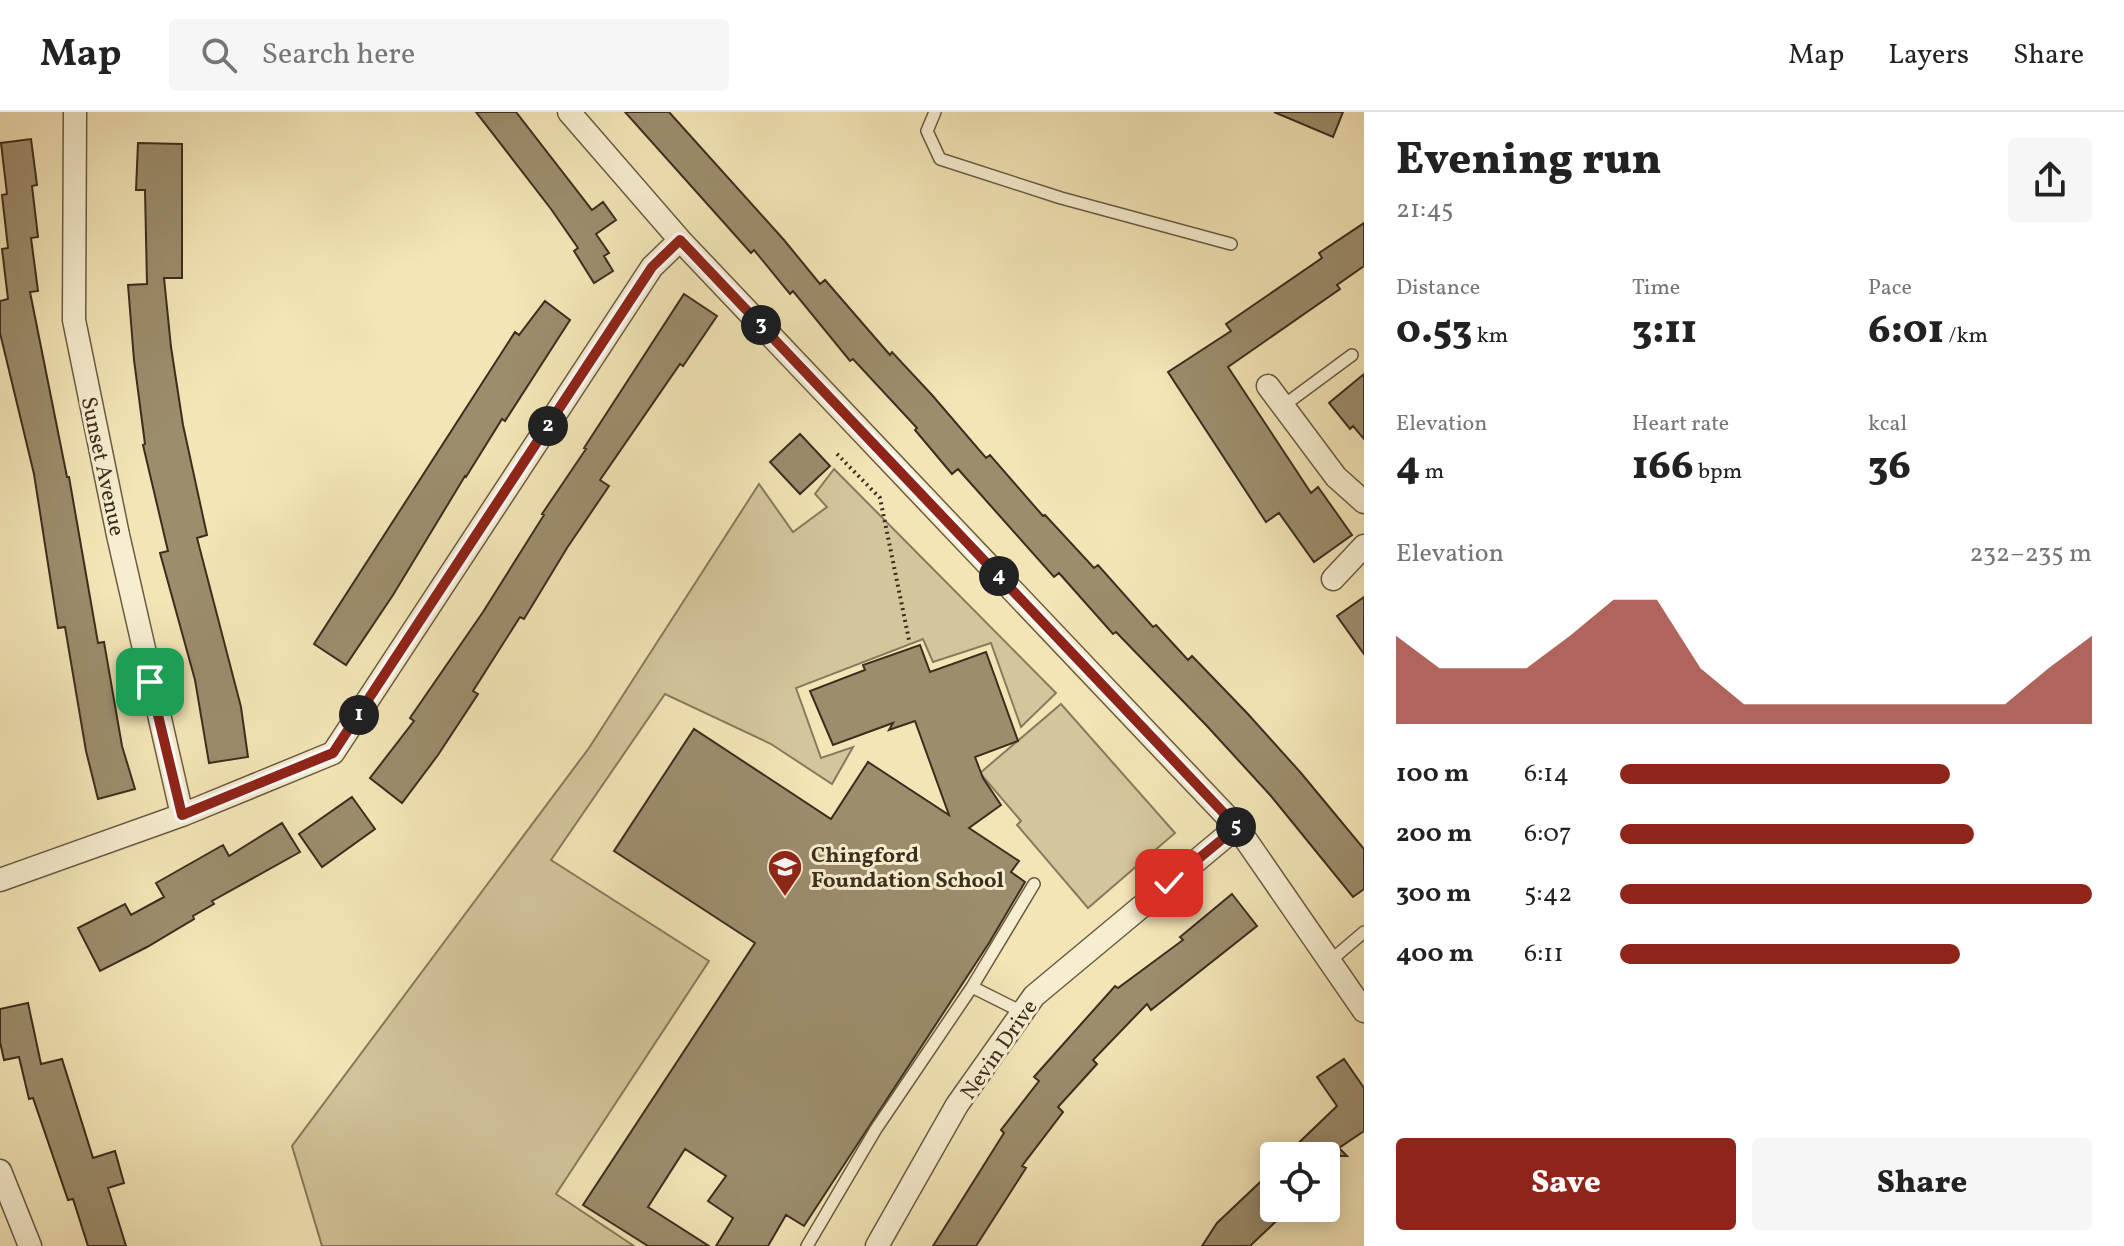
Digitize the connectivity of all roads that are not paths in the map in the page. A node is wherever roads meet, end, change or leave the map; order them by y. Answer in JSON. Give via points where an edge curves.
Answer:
{"nodes":[{"id":1,"x":75,"y":112,"type":"edge"},
{"id":2,"x":569,"y":112,"type":"edge"},
{"id":3,"x":935,"y":112,"type":"edge"},
{"id":4,"x":680,"y":240,"type":"junction"},
{"id":5,"x":1231,"y":244,"type":"dead end"},
{"id":6,"x":1352,"y":355,"type":"dead end"},
{"id":7,"x":1268,"y":386,"type":"dead end"},
{"id":8,"x":1283,"y":406,"type":"junction"},
{"id":9,"x":1364,"y":502,"type":"edge"},
{"id":10,"x":1364,"y":546,"type":"edge"},
{"id":11,"x":1333,"y":579,"type":"dead end"},
{"id":12,"x":182,"y":815,"type":"junction"},
{"id":13,"x":1237,"y":827,"type":"junction"},
{"id":14,"x":0,"y":880,"type":"edge"},
{"id":15,"x":1034,"y":884,"type":"dead end"},
{"id":16,"x":1364,"y":932,"type":"edge"},
{"id":17,"x":1330,"y":961,"type":"junction"},
{"id":18,"x":972,"y":987,"type":"junction"},
{"id":19,"x":1020,"y":1011,"type":"junction"},
{"id":20,"x":1364,"y":1011,"type":"edge"},
{"id":21,"x":0,"y":1171,"type":"edge"},
{"id":22,"x":30,"y":1246,"type":"edge"},
{"id":23,"x":807,"y":1246,"type":"edge"},
{"id":24,"x":877,"y":1246,"type":"edge"}],
"edges":[{"from":1,"to":12,"type":"street","name":"Sunset Avenue","via":[[74,320]]},
{"from":2,"to":4,"type":"street"},
{"from":3,"to":5,"type":"lane","via":[[927,131],[940,159]]},
{"from":4,"to":12,"type":"street","via":[[652,267],[333,753]]},
{"from":4,"to":13,"type":"street"},
{"from":6,"to":8,"type":"lane"},
{"from":7,"to":8,"type":"street"},
{"from":8,"to":9,"type":"street","via":[[1336,477]]},
{"from":10,"to":11,"type":"street"},
{"from":12,"to":14,"type":"street"},
{"from":13,"to":17,"type":"street"},
{"from":13,"to":19,"type":"street","name":"Nevin Drive"},
{"from":15,"to":18,"type":"lane"},
{"from":16,"to":17,"type":"lane"},
{"from":17,"to":20,"type":"street"},
{"from":18,"to":19,"type":"lane"},
{"from":18,"to":23,"type":"lane","via":[[876,1129]]},
{"from":19,"to":24,"type":"street","name":"Nevin Drive","via":[[957,1105]]},
{"from":21,"to":22,"type":"street"}]}
